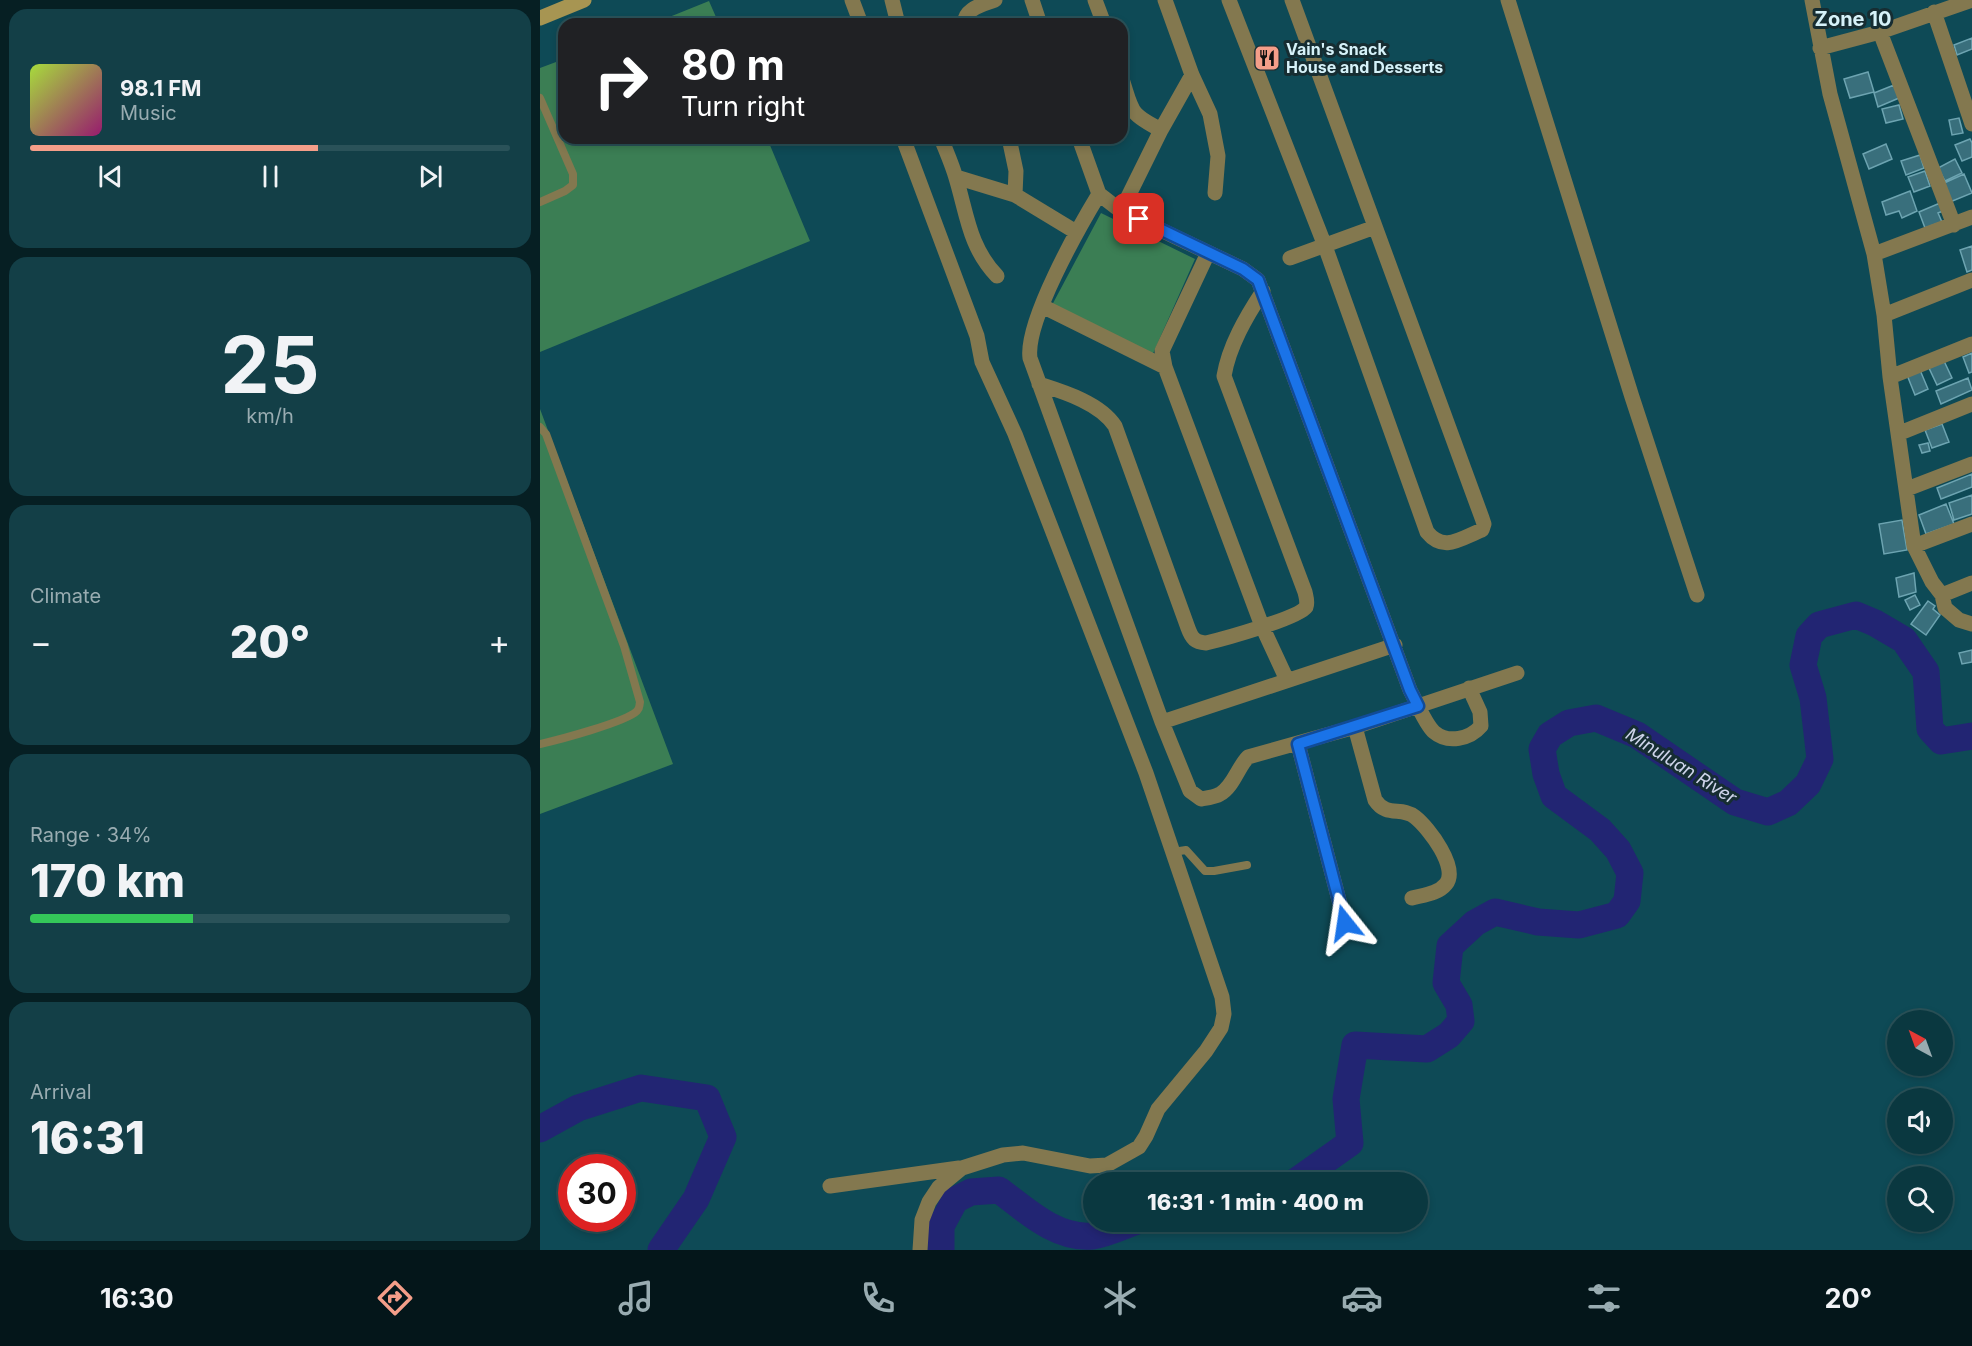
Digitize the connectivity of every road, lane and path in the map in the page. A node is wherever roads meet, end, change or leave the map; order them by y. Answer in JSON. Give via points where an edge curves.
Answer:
{"nodes":[{"id":1,"x":584,"y":0,"type":"edge"},
{"id":2,"x":852,"y":0,"type":"edge"},
{"id":3,"x":892,"y":0,"type":"edge"},
{"id":4,"x":995,"y":0,"type":"edge"},
{"id":5,"x":1032,"y":0,"type":"edge"},
{"id":6,"x":1095,"y":0,"type":"edge"},
{"id":7,"x":1165,"y":0,"type":"edge"},
{"id":8,"x":1229,"y":0,"type":"edge"},
{"id":9,"x":1292,"y":0,"type":"edge"},
{"id":10,"x":1508,"y":0,"type":"edge"},
{"id":11,"x":1812,"y":0,"type":"edge"},
{"id":12,"x":1972,"y":0,"type":"edge"},
{"id":13,"x":1934,"y":12,"type":"junction"},
{"id":14,"x":540,"y":18,"type":"edge"},
{"id":15,"x":859,"y":18,"type":"edge"},
{"id":16,"x":896,"y":18,"type":"edge"},
{"id":17,"x":964,"y":18,"type":"edge"},
{"id":18,"x":1038,"y":18,"type":"edge"},
{"id":19,"x":1102,"y":18,"type":"edge"},
{"id":20,"x":1880,"y":32,"type":"junction"},
{"id":21,"x":1820,"y":48,"type":"junction"},
{"id":22,"x":1192,"y":75,"type":"junction"},
{"id":23,"x":540,"y":98,"type":"edge"},
{"id":24,"x":1128,"y":98,"type":"edge"},
{"id":25,"x":1972,"y":124,"type":"edge"},
{"id":26,"x":1161,"y":130,"type":"junction"},
{"id":27,"x":558,"y":139,"type":"edge"},
{"id":28,"x":560,"y":144,"type":"edge"},
{"id":29,"x":905,"y":144,"type":"edge"},
{"id":30,"x":943,"y":144,"type":"edge"},
{"id":31,"x":1010,"y":144,"type":"edge"},
{"id":32,"x":1081,"y":144,"type":"edge"},
{"id":33,"x":956,"y":177,"type":"junction"},
{"id":34,"x":1215,"y":193,"type":"dead end"},
{"id":35,"x":1099,"y":194,"type":"junction"},
{"id":36,"x":1016,"y":195,"type":"junction"},
{"id":37,"x":540,"y":202,"type":"edge"},
{"id":38,"x":1121,"y":211,"type":"junction"},
{"id":39,"x":1972,"y":217,"type":"edge"},
{"id":40,"x":1954,"y":225,"type":"junction"},
{"id":41,"x":1375,"y":227,"type":"junction"},
{"id":42,"x":1076,"y":232,"type":"junction"},
{"id":43,"x":1325,"y":246,"type":"junction"},
{"id":44,"x":1208,"y":253,"type":"junction"},
{"id":45,"x":1874,"y":254,"type":"junction"},
{"id":46,"x":1290,"y":258,"type":"dead end"},
{"id":47,"x":997,"y":276,"type":"dead end"},
{"id":48,"x":1972,"y":279,"type":"edge"},
{"id":49,"x":1263,"y":291,"type":"junction"},
{"id":50,"x":1042,"y":306,"type":"junction"},
{"id":51,"x":1884,"y":315,"type":"junction"},
{"id":52,"x":1972,"y":344,"type":"edge"},
{"id":53,"x":1165,"y":367,"type":"junction"},
{"id":54,"x":1890,"y":377,"type":"junction"},
{"id":55,"x":1040,"y":384,"type":"junction"},
{"id":56,"x":1972,"y":405,"type":"edge"},
{"id":57,"x":540,"y":427,"type":"edge"},
{"id":58,"x":1900,"y":433,"type":"junction"},
{"id":59,"x":1972,"y":465,"type":"edge"},
{"id":60,"x":1907,"y":489,"type":"junction"},
{"id":61,"x":1972,"y":524,"type":"edge"},
{"id":62,"x":1914,"y":546,"type":"junction"},
{"id":63,"x":1972,"y":583,"type":"edge"},
{"id":64,"x":1942,"y":595,"type":"junction"},
{"id":65,"x":1697,"y":596,"type":"dead end"},
{"id":66,"x":1972,"y":624,"type":"edge"},
{"id":67,"x":1262,"y":626,"type":"junction"},
{"id":68,"x":1395,"y":645,"type":"junction"},
{"id":69,"x":1517,"y":673,"type":"dead end"},
{"id":70,"x":1287,"y":680,"type":"junction"},
{"id":71,"x":1469,"y":688,"type":"junction"},
{"id":72,"x":1418,"y":706,"type":"junction"},
{"id":73,"x":1162,"y":722,"type":"junction"},
{"id":74,"x":1355,"y":727,"type":"junction"},
{"id":75,"x":540,"y":744,"type":"edge"},
{"id":76,"x":1298,"y":744,"type":"junction"},
{"id":77,"x":1173,"y":852,"type":"junction"},
{"id":78,"x":1247,"y":865,"type":"dead end"},
{"id":79,"x":1412,"y":898,"type":"dead end"},
{"id":80,"x":1345,"y":923,"type":"dead end"},
{"id":81,"x":962,"y":1168,"type":"junction"},
{"id":82,"x":830,"y":1185,"type":"dead end"},
{"id":83,"x":920,"y":1250,"type":"edge"}],
"edges":[{"from":1,"to":14,"type":"main road"},
{"from":2,"to":15,"type":"street"},
{"from":3,"to":16,"type":"street"},
{"from":4,"to":17,"type":"street"},
{"from":5,"to":18,"type":"street"},
{"from":6,"to":19,"type":"street"},
{"from":7,"to":22,"type":"street"},
{"from":8,"to":43,"type":"street"},
{"from":9,"to":41,"type":"street"},
{"from":10,"to":65,"type":"street"},
{"from":11,"to":21,"type":"street"},
{"from":12,"to":13,"type":"street"},
{"from":13,"to":20,"type":"street"},
{"from":13,"to":25,"type":"street"},
{"from":20,"to":21,"type":"street"},
{"from":20,"to":40,"type":"street"},
{"from":21,"to":45,"type":"street"},
{"from":22,"to":26,"type":"street"},
{"from":22,"to":34,"type":"street","via":[[1210,114],[1218,156]]},
{"from":23,"to":27,"type":"lane"},
{"from":24,"to":26,"type":"street","via":[[1136,116]]},
{"from":26,"to":38,"type":"street"},
{"from":28,"to":37,"type":"lane","via":[[573,174],[573,185]]},
{"from":29,"to":77,"type":"street","via":[[977,336],[982,362],[1015,434],[1107,670]]},
{"from":30,"to":33,"type":"street"},
{"from":31,"to":36,"type":"street"},
{"from":32,"to":35,"type":"street"},
{"from":33,"to":36,"type":"street"},
{"from":33,"to":47,"type":"street","via":[[979,254]]},
{"from":35,"to":38,"type":"street"},
{"from":35,"to":42,"type":"street"},
{"from":36,"to":42,"type":"street"},
{"from":38,"to":44,"type":"street"},
{"from":39,"to":40,"type":"street"},
{"from":40,"to":45,"type":"street"},
{"from":41,"to":43,"type":"street"},
{"from":41,"to":43,"type":"street","via":[[1484,524],[1482,530],[1445,544],[1437,543],[1427,532]]},
{"from":42,"to":50,"type":"street"},
{"from":43,"to":46,"type":"street"},
{"from":44,"to":49,"type":"street","via":[[1252,274]]},
{"from":44,"to":53,"type":"street","via":[[1162,351]]},
{"from":45,"to":51,"type":"street"},
{"from":48,"to":51,"type":"street"},
{"from":49,"to":67,"type":"street","via":[[1246,316],[1224,376],[1307,603],[1288,618]]},
{"from":49,"to":68,"type":"street"},
{"from":50,"to":53,"type":"street"},
{"from":50,"to":55,"type":"street","via":[[1028,347]]},
{"from":51,"to":54,"type":"street"},
{"from":52,"to":54,"type":"street"},
{"from":53,"to":67,"type":"street"},
{"from":54,"to":58,"type":"street"},
{"from":55,"to":67,"type":"street","via":[[1093,407],[1115,426],[1192,638],[1206,644]]},
{"from":55,"to":73,"type":"street"},
{"from":56,"to":58,"type":"street"},
{"from":57,"to":75,"type":"lane","via":[[546,434],[624,646],[640,702],[634,713],[614,722]]},
{"from":58,"to":60,"type":"street"},
{"from":59,"to":60,"type":"street"},
{"from":60,"to":62,"type":"street"},
{"from":61,"to":62,"type":"street"},
{"from":62,"to":64,"type":"street"},
{"from":63,"to":64,"type":"street"},
{"from":64,"to":66,"type":"street","via":[[1945,608],[1959,620]]},
{"from":67,"to":70,"type":"street"},
{"from":68,"to":70,"type":"street"},
{"from":68,"to":72,"type":"street"},
{"from":69,"to":71,"type":"street"},
{"from":70,"to":73,"type":"street"},
{"from":71,"to":72,"type":"street"},
{"from":71,"to":72,"type":"street","via":[[1482,722],[1470,736],[1453,738],[1433,731]]},
{"from":72,"to":74,"type":"street"},
{"from":73,"to":76,"type":"street","via":[[1190,790],[1201,799],[1221,794],[1248,758]]},
{"from":74,"to":76,"type":"street"},
{"from":74,"to":79,"type":"street","via":[[1375,800],[1390,812],[1414,816],[1437,842],[1445,859],[1450,874],[1447,883],[1432,893]]},
{"from":76,"to":80,"type":"street"},
{"from":77,"to":78,"type":"lane","via":[[1186,850],[1205,870]]},
{"from":77,"to":81,"type":"street","via":[[1222,997],[1223,1021],[1211,1043],[1158,1109],[1139,1147],[1127,1155],[1107,1165],[1090,1166],[1023,1153]]},
{"from":81,"to":82,"type":"street"},
{"from":81,"to":83,"type":"street","via":[[939,1187],[929,1202],[922,1220]]}]}
